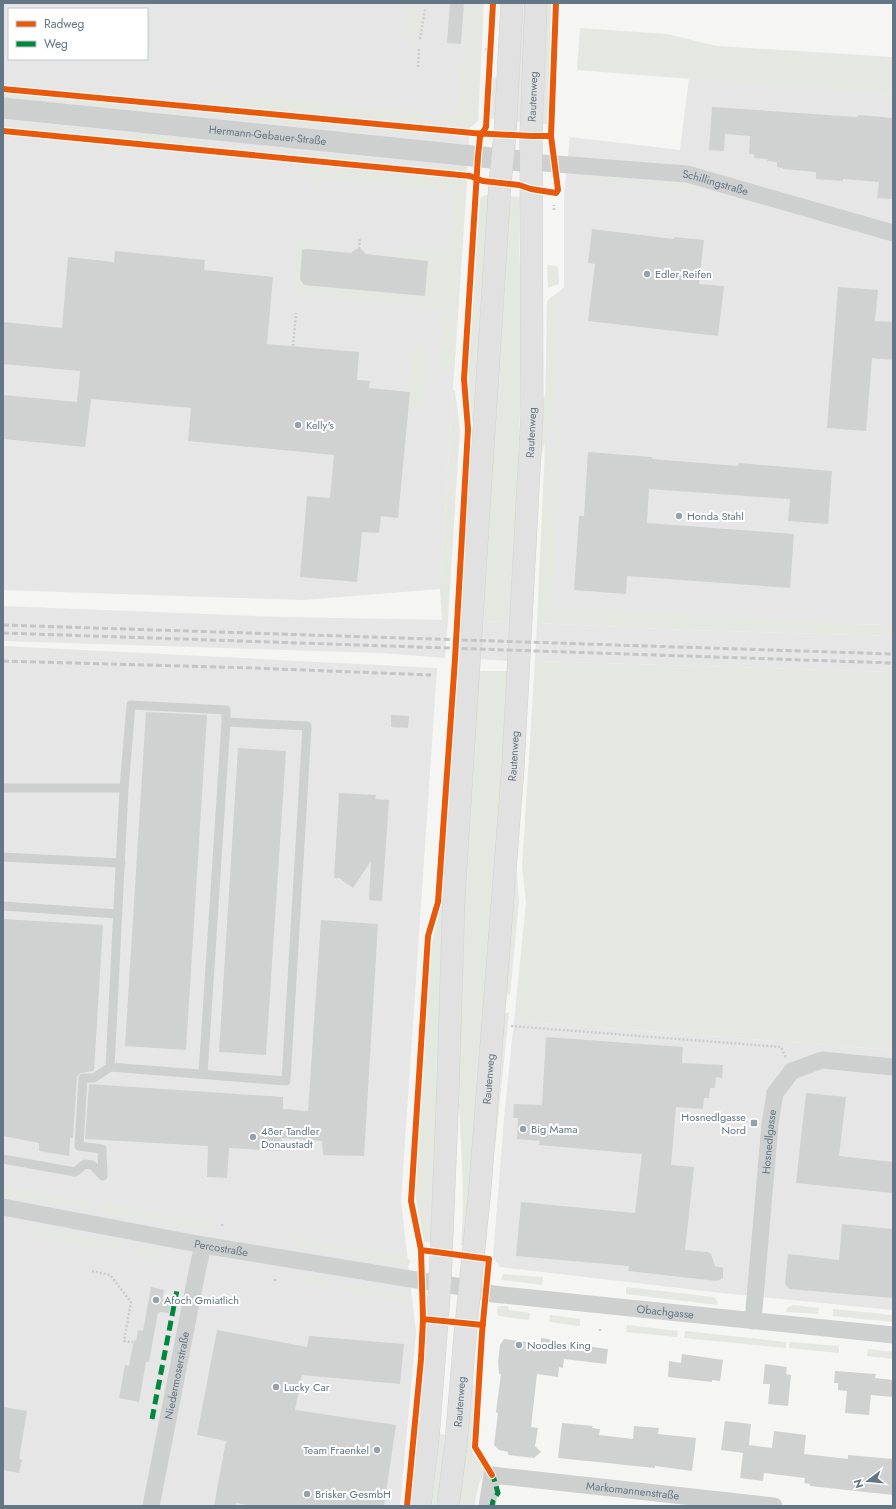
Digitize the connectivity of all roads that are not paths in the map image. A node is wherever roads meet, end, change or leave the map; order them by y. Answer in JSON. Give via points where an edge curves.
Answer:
{"nodes":[{"id":1,"x":512,"y":3,"type":"edge"},
{"id":2,"x":536,"y":3,"type":"edge"},
{"id":3,"x":3,"y":108,"type":"edge"},
{"id":4,"x":503,"y":158,"type":"junction"},
{"id":5,"x":531,"y":162,"type":"junction"},
{"id":6,"x":893,"y":233,"type":"edge"},
{"id":7,"x":226,"y":722,"type":"junction"},
{"id":8,"x":3,"y":788,"type":"edge"},
{"id":9,"x":124,"y":788,"type":"junction"},
{"id":10,"x":3,"y":857,"type":"edge"},
{"id":11,"x":121,"y":863,"type":"junction"},
{"id":12,"x":3,"y":906,"type":"edge"},
{"id":13,"x":118,"y":914,"type":"junction"},
{"id":14,"x":110,"y":1067,"type":"junction"},
{"id":15,"x":893,"y":1067,"type":"edge"},
{"id":16,"x":203,"y":1074,"type":"junction"},
{"id":17,"x":3,"y":1159,"type":"edge"},
{"id":18,"x":3,"y":1207,"type":"edge"},
{"id":19,"x":203,"y":1245,"type":"junction"},
{"id":20,"x":440,"y":1282,"type":"junction"},
{"id":21,"x":469,"y":1288,"type":"junction"},
{"id":22,"x":753,"y":1321,"type":"junction"},
{"id":23,"x":893,"y":1335,"type":"edge"},
{"id":24,"x":151,"y":1506,"type":"edge"},
{"id":25,"x":420,"y":1506,"type":"edge"},
{"id":26,"x":448,"y":1506,"type":"edge"},
{"id":27,"x":487,"y":1506,"type":"edge"},
{"id":28,"x":774,"y":1506,"type":"edge"}],
"edges":[{"from":1,"to":4,"type":"main road"},
{"from":2,"to":5,"type":"main road","name":"Rautenweg"},
{"from":3,"to":4,"type":"street","name":"Hermann-Gebauer-Straße"},
{"from":4,"to":5,"type":"street","name":"Hermann-Gebauer-Straße"},
{"from":4,"to":20,"type":"main road","via":[[454,893]]},
{"from":5,"to":6,"type":"street","name":"Schillingstraße","via":[[687,174]]},
{"from":5,"to":21,"type":"main road","name":"Rautenweg","via":[[532,414],[512,767],[480,1180]]},
{"from":7,"to":9,"type":"lane","via":[[226,710],[131,705]]},
{"from":7,"to":16,"type":"lane"},
{"from":7,"to":16,"type":"lane","via":[[307,726],[286,1081]]},
{"from":8,"to":9,"type":"lane"},
{"from":9,"to":11,"type":"lane"},
{"from":10,"to":11,"type":"lane"},
{"from":11,"to":13,"type":"lane"},
{"from":12,"to":13,"type":"lane"},
{"from":13,"to":14,"type":"lane"},
{"from":14,"to":16,"type":"lane"},
{"from":14,"to":17,"type":"lane","via":[[94,1078],[83,1078],[79,1146],[102,1149],[103,1176],[92,1165],[86,1164],[75,1172]]},
{"from":15,"to":22,"type":"street","name":"Hosnedlgasse","via":[[822,1060],[792,1071],[776,1093],[770,1124]]},
{"from":18,"to":19,"type":"street","name":"Percostraße"},
{"from":19,"to":20,"type":"street","name":"Percostraße"},
{"from":19,"to":24,"type":"street","name":"Niedermoserstraße"},
{"from":20,"to":21,"type":"street","name":"Obachgasse"},
{"from":20,"to":25,"type":"main road"},
{"from":21,"to":22,"type":"street","name":"Obachgasse","via":[[503,1295]]},
{"from":21,"to":26,"type":"main road","name":"Rautenweg","via":[[456,1444]]},
{"from":22,"to":23,"type":"street","name":"Obachgasse"},
{"from":27,"to":28,"type":"street","name":"Markomannenstraße","via":[[492,1474]]}]}
